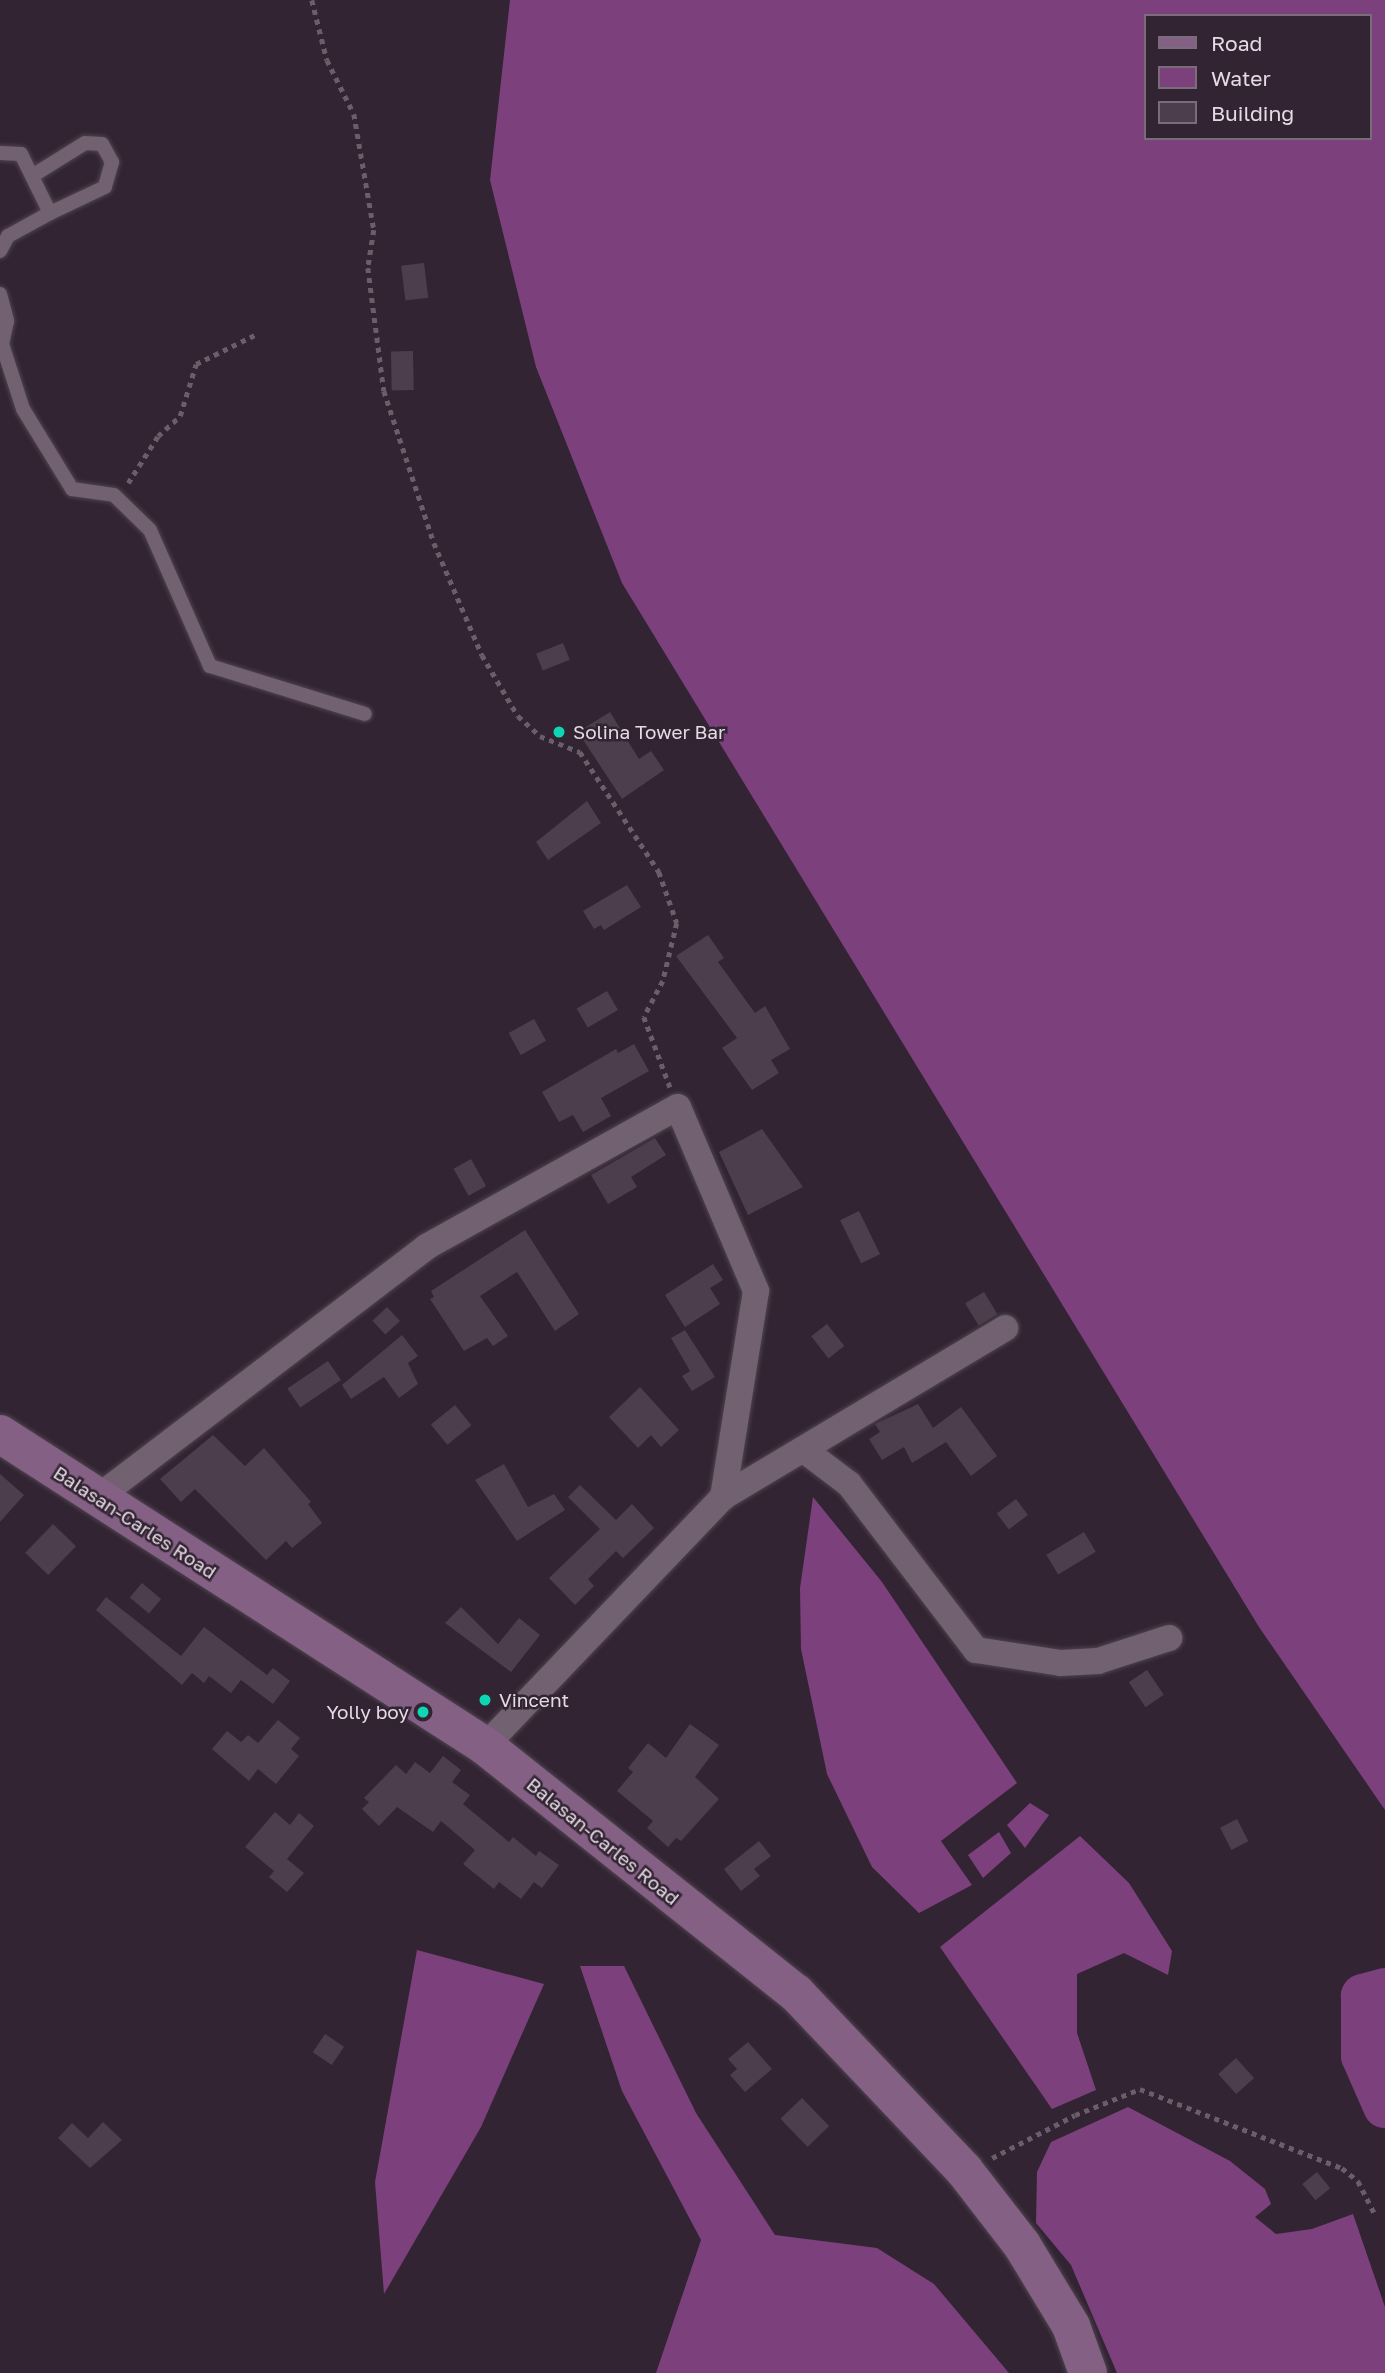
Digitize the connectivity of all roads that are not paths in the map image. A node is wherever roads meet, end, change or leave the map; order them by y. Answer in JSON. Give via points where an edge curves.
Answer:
{"nodes":[{"id":1,"x":0,"y":153,"type":"edge"},
{"id":2,"x":32,"y":176,"type":"junction"},
{"id":3,"x":50,"y":213,"type":"junction"},
{"id":4,"x":0,"y":251,"type":"edge"},
{"id":5,"x":0,"y":294,"type":"edge"},
{"id":6,"x":365,"y":714,"type":"dead end"},
{"id":7,"x":1005,"y":1328,"type":"dead end"},
{"id":8,"x":0,"y":1434,"type":"edge"},
{"id":9,"x":804,"y":1450,"type":"junction"},
{"id":10,"x":723,"y":1497,"type":"junction"},
{"id":11,"x":97,"y":1498,"type":"junction"},
{"id":12,"x":1170,"y":1638,"type":"dead end"},
{"id":13,"x":485,"y":1746,"type":"junction"},
{"id":14,"x":1088,"y":2373,"type":"edge"}],
"edges":[{"from":1,"to":2,"type":"lane","via":[[21,154]]},
{"from":2,"to":3,"type":"lane"},
{"from":2,"to":3,"type":"lane","via":[[85,143],[102,144],[111,162],[105,187]]},
{"from":3,"to":4,"type":"lane","via":[[8,236]]},
{"from":5,"to":6,"type":"lane","via":[[7,321],[2,344],[23,409],[72,489],[114,495],[150,530],[209,666]]},
{"from":7,"to":9,"type":"street"},
{"from":8,"to":11,"type":"main road","name":"Balasan-Carles Road"},
{"from":9,"to":10,"type":"street"},
{"from":9,"to":12,"type":"street","via":[[849,1483],[976,1650],[1061,1663],[1098,1661]]},
{"from":10,"to":11,"type":"street","via":[[756,1290],[678,1107],[426,1247]]},
{"from":10,"to":13,"type":"street"},
{"from":11,"to":13,"type":"main road","name":"Balasan-Carles Road"},
{"from":13,"to":14,"type":"main road","name":"Balasan-Carles Road","via":[[796,1993],[964,2170],[1023,2245],[1071,2326]]}]}
